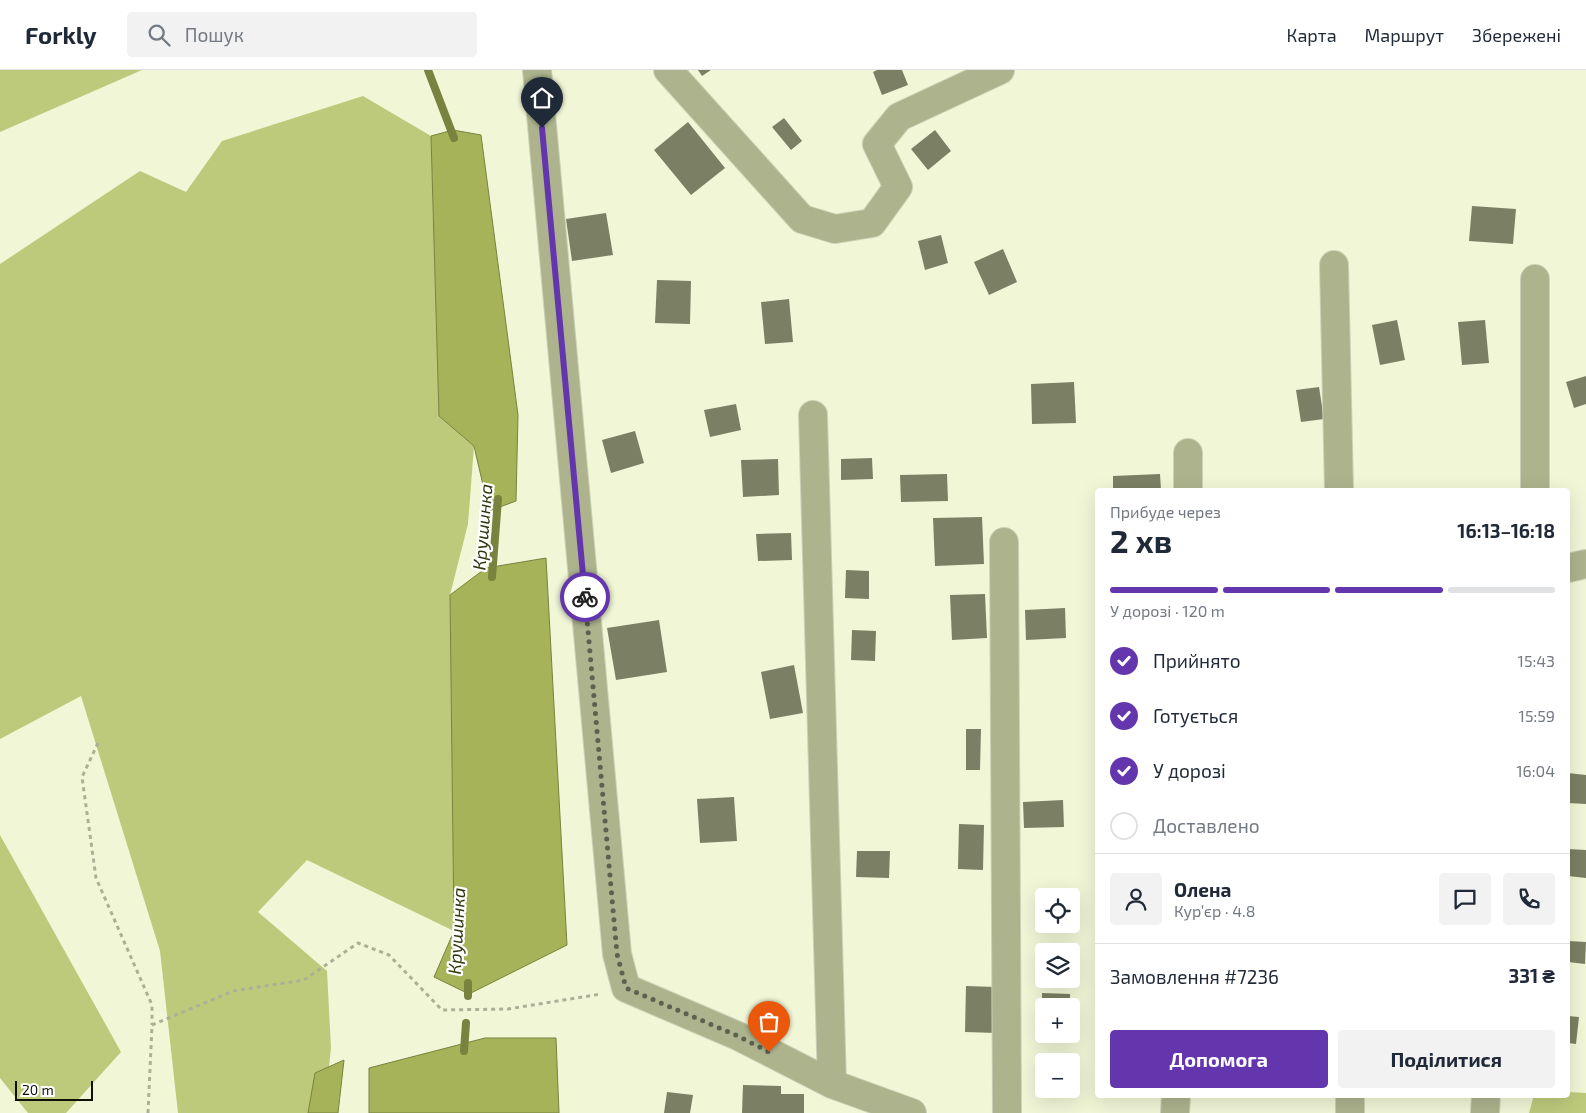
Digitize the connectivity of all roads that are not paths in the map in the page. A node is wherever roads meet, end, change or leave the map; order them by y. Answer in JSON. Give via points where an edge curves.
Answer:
{"nodes":[{"id":1,"x":537,"y":70,"type":"edge"},
{"id":2,"x":668,"y":70,"type":"edge"},
{"id":3,"x":1000,"y":70,"type":"edge"},
{"id":4,"x":1334,"y":264,"type":"dead end"},
{"id":5,"x":1535,"y":279,"type":"dead end"},
{"id":6,"x":813,"y":416,"type":"dead end"},
{"id":7,"x":1188,"y":453,"type":"dead end"},
{"id":8,"x":1188,"y":488,"type":"edge"},
{"id":9,"x":1339,"y":488,"type":"edge"},
{"id":10,"x":1535,"y":488,"type":"edge"},
{"id":11,"x":1004,"y":542,"type":"dead end"},
{"id":12,"x":1586,"y":564,"type":"edge"},
{"id":13,"x":1570,"y":568,"type":"edge"},
{"id":14,"x":832,"y":1084,"type":"junction"},
{"id":15,"x":1176,"y":1098,"type":"edge"},
{"id":16,"x":1350,"y":1098,"type":"edge"},
{"id":17,"x":1486,"y":1098,"type":"edge"},
{"id":18,"x":912,"y":1113,"type":"edge"},
{"id":19,"x":1006,"y":1113,"type":"edge"},
{"id":20,"x":1175,"y":1113,"type":"edge"},
{"id":21,"x":1350,"y":1113,"type":"edge"},
{"id":22,"x":1485,"y":1113,"type":"edge"}],
"edges":[{"from":1,"to":14,"type":"street","via":[[617,954],[626,988],[738,1036]]},
{"from":2,"to":3,"type":"street","via":[[802,219],[835,229],[872,223],[898,187],[878,144],[899,117]]},
{"from":4,"to":9,"type":"street"},
{"from":5,"to":10,"type":"street"},
{"from":6,"to":14,"type":"street"},
{"from":7,"to":8,"type":"street"},
{"from":11,"to":19,"type":"street"},
{"from":12,"to":13,"type":"street"},
{"from":14,"to":18,"type":"street"},
{"from":15,"to":20,"type":"street"},
{"from":16,"to":21,"type":"street"},
{"from":17,"to":22,"type":"street"}]}
